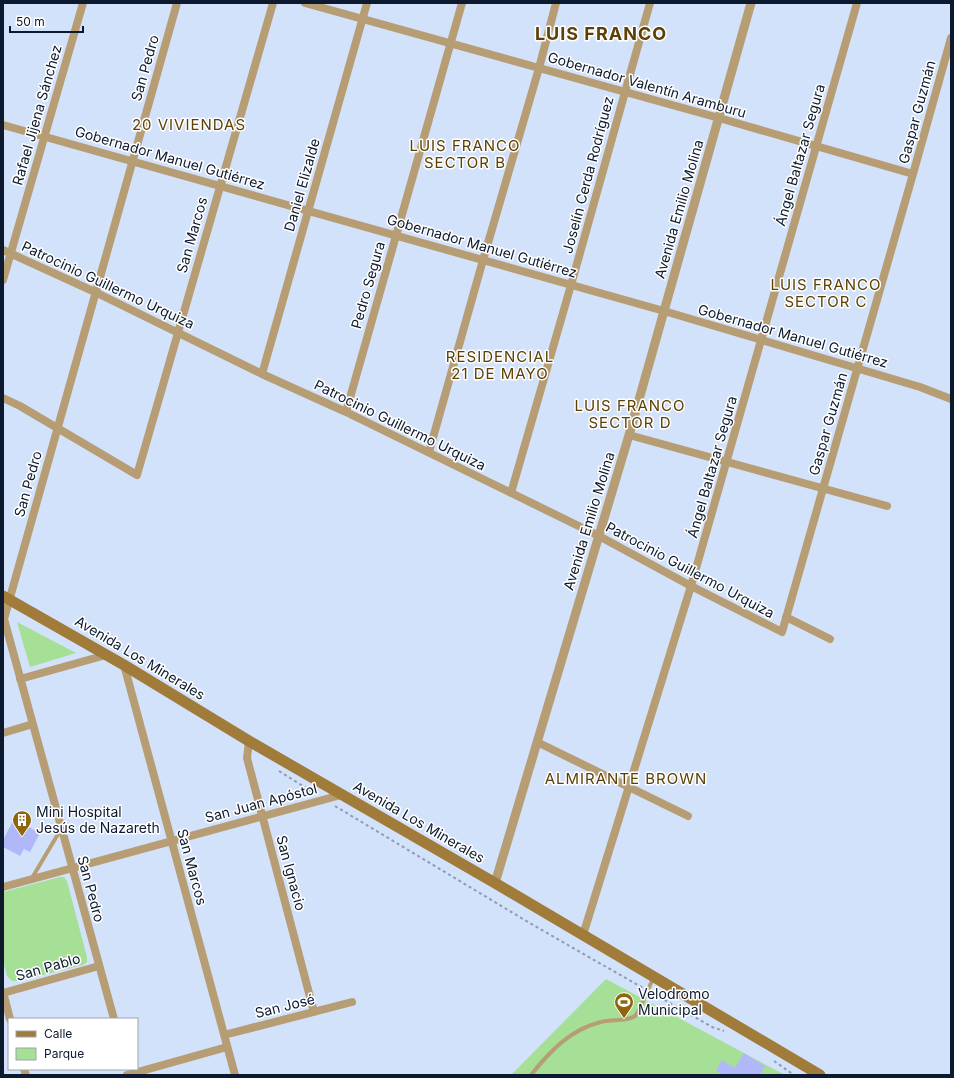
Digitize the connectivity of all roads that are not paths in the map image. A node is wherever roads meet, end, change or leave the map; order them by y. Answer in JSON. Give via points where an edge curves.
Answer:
{"nodes":[{"id":1,"x":83,"y":3,"type":"edge"},
{"id":2,"x":177,"y":3,"type":"edge"},
{"id":3,"x":273,"y":3,"type":"edge"},
{"id":4,"x":305,"y":3,"type":"edge"},
{"id":5,"x":367,"y":3,"type":"edge"},
{"id":6,"x":462,"y":3,"type":"edge"},
{"id":7,"x":556,"y":3,"type":"edge"},
{"id":8,"x":650,"y":3,"type":"edge"},
{"id":9,"x":751,"y":3,"type":"edge"},
{"id":10,"x":857,"y":3,"type":"edge"},
{"id":11,"x":363,"y":20,"type":"junction"},
{"id":12,"x":951,"y":38,"type":"edge"},
{"id":13,"x":450,"y":44,"type":"junction"},
{"id":14,"x":539,"y":68,"type":"junction"},
{"id":15,"x":624,"y":92,"type":"junction"},
{"id":16,"x":719,"y":118,"type":"junction"},
{"id":17,"x":3,"y":125,"type":"edge"},
{"id":18,"x":45,"y":137,"type":"junction"},
{"id":19,"x":817,"y":146,"type":"junction"},
{"id":20,"x":132,"y":161,"type":"junction"},
{"id":21,"x":913,"y":174,"type":"junction"},
{"id":22,"x":220,"y":187,"type":"junction"},
{"id":23,"x":308,"y":210,"type":"junction"},
{"id":24,"x":396,"y":235,"type":"junction"},
{"id":25,"x":7,"y":252,"type":"edge"},
{"id":26,"x":483,"y":260,"type":"junction"},
{"id":27,"x":3,"y":280,"type":"edge"},
{"id":28,"x":571,"y":285,"type":"junction"},
{"id":29,"x":95,"y":292,"type":"junction"},
{"id":30,"x":664,"y":311,"type":"junction"},
{"id":31,"x":178,"y":332,"type":"junction"},
{"id":32,"x":762,"y":340,"type":"junction"},
{"id":33,"x":858,"y":369,"type":"junction"},
{"id":34,"x":262,"y":374,"type":"junction"},
{"id":35,"x":3,"y":398,"type":"edge"},
{"id":36,"x":951,"y":399,"type":"edge"},
{"id":37,"x":346,"y":412,"type":"junction"},
{"id":38,"x":58,"y":428,"type":"junction"},
{"id":39,"x":629,"y":435,"type":"junction"},
{"id":40,"x":429,"y":452,"type":"junction"},
{"id":41,"x":726,"y":461,"type":"junction"},
{"id":42,"x":824,"y":488,"type":"junction"},
{"id":43,"x":511,"y":493,"type":"junction"},
{"id":44,"x":887,"y":506,"type":"dead end"},
{"id":45,"x":599,"y":536,"type":"junction"},
{"id":46,"x":691,"y":586,"type":"junction"},
{"id":47,"x":6,"y":598,"type":"edge"},
{"id":48,"x":786,"y":617,"type":"junction"},
{"id":49,"x":782,"y":632,"type":"joint"},
{"id":50,"x":830,"y":639,"type":"dead end"},
{"id":51,"x":106,"y":655,"type":"junction"},
{"id":52,"x":124,"y":665,"type":"junction"},
{"id":53,"x":20,"y":679,"type":"junction"},
{"id":54,"x":33,"y":724,"type":"junction"},
{"id":55,"x":3,"y":733,"type":"edge"},
{"id":56,"x":249,"y":741,"type":"junction"},
{"id":57,"x":537,"y":742,"type":"junction"},
{"id":58,"x":629,"y":788,"type":"junction"},
{"id":59,"x":341,"y":795,"type":"junction"},
{"id":60,"x":262,"y":816,"type":"junction"},
{"id":61,"x":688,"y":816,"type":"dead end"},
{"id":62,"x":61,"y":828,"type":"junction"},
{"id":63,"x":171,"y":840,"type":"junction"},
{"id":64,"x":72,"y":868,"type":"junction"},
{"id":65,"x":31,"y":879,"type":"junction"},
{"id":66,"x":495,"y":883,"type":"junction"},
{"id":67,"x":3,"y":887,"type":"edge"},
{"id":68,"x":583,"y":935,"type":"junction"},
{"id":69,"x":99,"y":966,"type":"junction"},
{"id":70,"x":654,"y":977,"type":"junction"},
{"id":71,"x":3,"y":993,"type":"edge"},
{"id":72,"x":352,"y":1002,"type":"dead end"},
{"id":73,"x":314,"y":1012,"type":"junction"},
{"id":74,"x":10,"y":1018,"type":"edge"},
{"id":75,"x":114,"y":1018,"type":"edge"},
{"id":76,"x":224,"y":1035,"type":"junction"},
{"id":77,"x":227,"y":1047,"type":"junction"},
{"id":78,"x":128,"y":1073,"type":"edge"},
{"id":79,"x":235,"y":1075,"type":"edge"},
{"id":80,"x":531,"y":1075,"type":"edge"},
{"id":81,"x":820,"y":1075,"type":"edge"}],
"edges":[{"from":1,"to":18,"type":"street","name":"Rafael Jijena Sánchez"},
{"from":2,"to":20,"type":"street","name":"San Pedro"},
{"from":3,"to":22,"type":"street","name":"San Marcos"},
{"from":4,"to":11,"type":"street","name":"Gobernador Valentín Aramburu"},
{"from":5,"to":11,"type":"street","name":"Daniel Elizalde"},
{"from":6,"to":13,"type":"street","name":"Pedro Segura"},
{"from":7,"to":14,"type":"street"},
{"from":8,"to":15,"type":"street","name":"Joselín Cerda Rodríguez"},
{"from":9,"to":16,"type":"street","name":"Avenida Emilio Molina"},
{"from":10,"to":19,"type":"street","name":"Ángel Baltazar Segura"},
{"from":11,"to":13,"type":"street","name":"Gobernador Valentín Aramburu"},
{"from":11,"to":23,"type":"street","name":"Daniel Elizalde"},
{"from":12,"to":21,"type":"street","name":"Gaspar Guzmán"},
{"from":13,"to":14,"type":"street","name":"Gobernador Valentín Aramburu"},
{"from":13,"to":24,"type":"street","name":"Pedro Segura"},
{"from":14,"to":15,"type":"street","name":"Gobernador Valentín Aramburu"},
{"from":14,"to":26,"type":"street"},
{"from":15,"to":16,"type":"street","name":"Gobernador Valentín Aramburu"},
{"from":15,"to":28,"type":"street","name":"Joselín Cerda Rodríguez"},
{"from":16,"to":19,"type":"street","name":"Gobernador Valentín Aramburu"},
{"from":16,"to":30,"type":"street","name":"Avenida Emilio Molina"},
{"from":17,"to":18,"type":"street","name":"Gobernador Manuel Gutiérrez"},
{"from":18,"to":20,"type":"street","name":"Gobernador Manuel Gutiérrez"},
{"from":18,"to":25,"type":"street","name":"Rafael Jijena Sánchez"},
{"from":19,"to":21,"type":"street","name":"Gobernador Valentín Aramburu"},
{"from":19,"to":32,"type":"street","name":"Ángel Baltazar Segura"},
{"from":20,"to":22,"type":"street","name":"Gobernador Manuel Gutiérrez"},
{"from":20,"to":29,"type":"street","name":"San Pedro"},
{"from":21,"to":33,"type":"street","name":"Gaspar Guzmán"},
{"from":22,"to":23,"type":"street","name":"Gobernador Manuel Gutiérrez"},
{"from":22,"to":31,"type":"street","name":"San Marcos"},
{"from":23,"to":24,"type":"street","name":"Gobernador Manuel Gutiérrez"},
{"from":23,"to":34,"type":"street","name":"Daniel Elizalde"},
{"from":24,"to":26,"type":"street","name":"Gobernador Manuel Gutiérrez"},
{"from":24,"to":37,"type":"street","name":"Pedro Segura"},
{"from":25,"to":27,"type":"street","name":"Rafael Jijena Sánchez"},
{"from":25,"to":29,"type":"street","name":"Patrocinio Guillermo Urquiza"},
{"from":26,"to":28,"type":"street","name":"Gobernador Manuel Gutiérrez"},
{"from":26,"to":40,"type":"street"},
{"from":28,"to":30,"type":"street","name":"Gobernador Manuel Gutiérrez"},
{"from":28,"to":43,"type":"street","name":"Joselín Cerda Rodríguez"},
{"from":29,"to":31,"type":"street","name":"Patrocinio Guillermo Urquiza"},
{"from":29,"to":38,"type":"street","name":"San Pedro"},
{"from":30,"to":32,"type":"street","name":"Gobernador Manuel Gutiérrez"},
{"from":30,"to":39,"type":"street","name":"Avenida Emilio Molina"},
{"from":31,"to":34,"type":"street","name":"Patrocinio Guillermo Urquiza"},
{"from":31,"to":38,"type":"street","name":"San Marcos","via":[[137,475]]},
{"from":32,"to":33,"type":"street","name":"Gobernador Manuel Gutiérrez"},
{"from":32,"to":41,"type":"street","name":"Ángel Baltazar Segura"},
{"from":33,"to":36,"type":"street","name":"Gobernador Manuel Gutiérrez"},
{"from":33,"to":42,"type":"street","name":"Gaspar Guzmán"},
{"from":34,"to":37,"type":"street","name":"Patrocinio Guillermo Urquiza"},
{"from":35,"to":38,"type":"street"},
{"from":37,"to":40,"type":"street","name":"Patrocinio Guillermo Urquiza"},
{"from":38,"to":47,"type":"street","name":"San Pedro"},
{"from":39,"to":41,"type":"street"},
{"from":39,"to":45,"type":"street","name":"Avenida Emilio Molina"},
{"from":40,"to":43,"type":"street","name":"Patrocinio Guillermo Urquiza"},
{"from":41,"to":42,"type":"street"},
{"from":41,"to":46,"type":"street","name":"Ángel Baltazar Segura"},
{"from":42,"to":44,"type":"street"},
{"from":42,"to":48,"type":"street","name":"Gaspar Guzmán"},
{"from":43,"to":45,"type":"street","name":"Patrocinio Guillermo Urquiza"},
{"from":45,"to":46,"type":"street","name":"Patrocinio Guillermo Urquiza"},
{"from":45,"to":57,"type":"street","name":"Avenida Emilio Molina"},
{"from":46,"to":49,"type":"street","name":"Patrocinio Guillermo Urquiza"},
{"from":46,"to":58,"type":"street","name":"Ángel Baltazar Segura"},
{"from":47,"to":51,"type":"main road","name":"Avenida Los Minerales"},
{"from":47,"to":53,"type":"street","name":"San Pedro","via":[[4,619]]},
{"from":48,"to":49,"type":"street","name":"Gaspar Guzmán"},
{"from":48,"to":50,"type":"street","name":"Patrocinio Guillermo Urquiza"},
{"from":51,"to":52,"type":"main road","name":"Avenida Los Minerales"},
{"from":51,"to":53,"type":"street"},
{"from":52,"to":56,"type":"main road","name":"Avenida Los Minerales"},
{"from":52,"to":63,"type":"street","name":"San Marcos"},
{"from":53,"to":54,"type":"street","name":"San Pedro"},
{"from":54,"to":55,"type":"street"},
{"from":54,"to":62,"type":"street","name":"San Pedro"},
{"from":56,"to":59,"type":"main road","name":"Avenida Los Minerales"},
{"from":56,"to":60,"type":"street","name":"San Ignacio","via":[[247,758]]},
{"from":57,"to":58,"type":"street"},
{"from":57,"to":66,"type":"street","name":"Avenida Emilio Molina"},
{"from":58,"to":61,"type":"street"},
{"from":58,"to":68,"type":"street","name":"Ángel Baltazar Segura"},
{"from":59,"to":60,"type":"street","name":"San Juan Apóstol"},
{"from":59,"to":66,"type":"main road","name":"Avenida Los Minerales"},
{"from":60,"to":63,"type":"street","name":"San Juan Apóstol"},
{"from":60,"to":73,"type":"street","name":"San Ignacio"},
{"from":62,"to":64,"type":"street","name":"San Pedro"},
{"from":62,"to":65,"type":"lane"},
{"from":63,"to":64,"type":"street","name":"San Juan Apóstol"},
{"from":63,"to":76,"type":"street","name":"San Marcos"},
{"from":64,"to":65,"type":"street","name":"San Juan Apóstol"},
{"from":64,"to":69,"type":"street","name":"San Pedro"},
{"from":65,"to":67,"type":"street","name":"San Juan Apóstol"},
{"from":66,"to":68,"type":"main road","name":"Avenida Los Minerales"},
{"from":68,"to":70,"type":"main road","name":"Avenida Los Minerales"},
{"from":69,"to":71,"type":"street","name":"San Pablo"},
{"from":69,"to":75,"type":"street","name":"San Pedro"},
{"from":70,"to":80,"type":"lane","via":[[636,1015],[629,1019],[602,1021],[583,1027],[562,1041]]},
{"from":70,"to":81,"type":"main road","name":"Avenida Los Minerales"},
{"from":71,"to":74,"type":"street"},
{"from":72,"to":73,"type":"street","name":"San José"},
{"from":73,"to":76,"type":"street","name":"San José"},
{"from":76,"to":77,"type":"street","name":"San Marcos"},
{"from":77,"to":78,"type":"street"},
{"from":77,"to":79,"type":"street","name":"San Marcos"}]}
